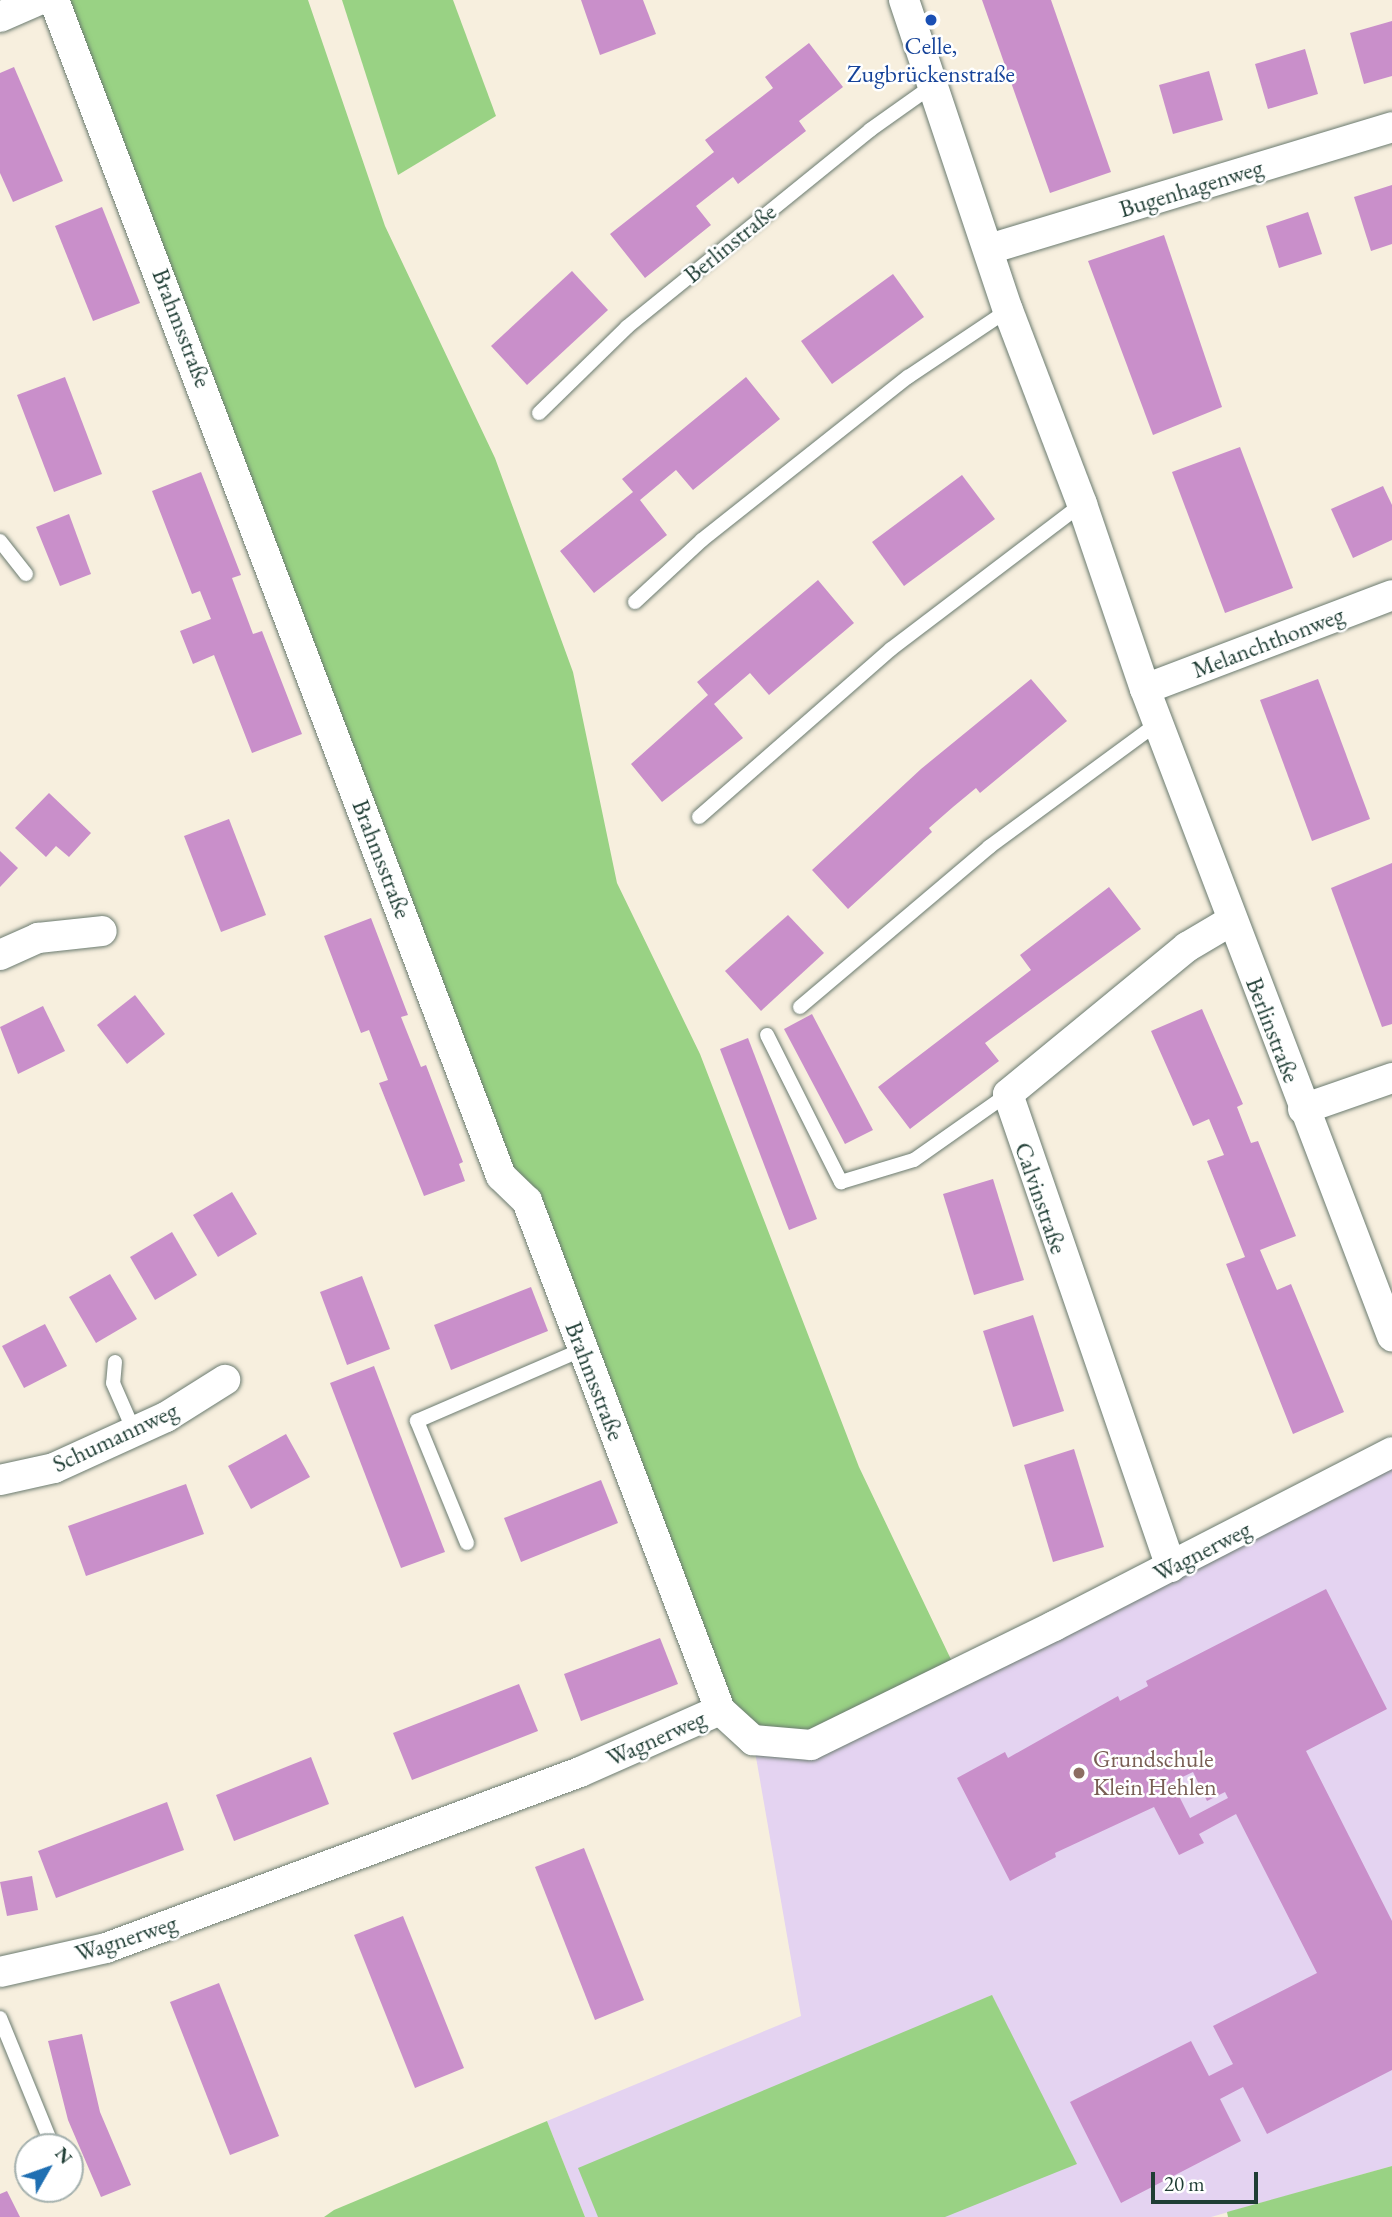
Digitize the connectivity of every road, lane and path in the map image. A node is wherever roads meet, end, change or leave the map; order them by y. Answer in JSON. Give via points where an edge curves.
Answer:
{"nodes":[{"id":1,"x":39,"y":0,"type":"edge"},
{"id":2,"x":54,"y":0,"type":"edge"},
{"id":3,"x":904,"y":0,"type":"edge"},
{"id":4,"x":0,"y":17,"type":"edge"},
{"id":5,"x":932,"y":86,"type":"junction"},
{"id":6,"x":1392,"y":127,"type":"edge"},
{"id":7,"x":989,"y":249,"type":"junction"},
{"id":8,"x":1008,"y":310,"type":"junction"},
{"id":9,"x":539,"y":413,"type":"dead end"},
{"id":10,"x":1082,"y":504,"type":"junction"},
{"id":11,"x":0,"y":541,"type":"edge"},
{"id":12,"x":26,"y":574,"type":"dead end"},
{"id":13,"x":1392,"y":594,"type":"edge"},
{"id":14,"x":635,"y":602,"type":"dead end"},
{"id":15,"x":1145,"y":689,"type":"junction"},
{"id":16,"x":1158,"y":723,"type":"junction"},
{"id":17,"x":699,"y":817,"type":"dead end"},
{"id":18,"x":1231,"y":921,"type":"junction"},
{"id":19,"x":102,"y":931,"type":"dead end"},
{"id":20,"x":0,"y":956,"type":"edge"},
{"id":21,"x":800,"y":1007,"type":"dead end"},
{"id":22,"x":767,"y":1035,"type":"dead end"},
{"id":23,"x":1392,"y":1078,"type":"edge"},
{"id":24,"x":1008,"y":1094,"type":"junction"},
{"id":25,"x":1303,"y":1110,"type":"junction"},
{"id":26,"x":1392,"y":1336,"type":"edge"},
{"id":27,"x":583,"y":1349,"type":"junction"},
{"id":28,"x":115,"y":1362,"type":"dead end"},
{"id":29,"x":225,"y":1380,"type":"dead end"},
{"id":30,"x":134,"y":1431,"type":"junction"},
{"id":31,"x":1392,"y":1452,"type":"edge"},
{"id":32,"x":0,"y":1480,"type":"edge"},
{"id":33,"x":467,"y":1543,"type":"dead end"},
{"id":34,"x":1171,"y":1567,"type":"junction"},
{"id":35,"x":720,"y":1710,"type":"junction"},
{"id":36,"x":0,"y":1972,"type":"edge"},
{"id":37,"x":0,"y":2018,"type":"edge"},
{"id":38,"x":47,"y":2133,"type":"edge"}],
"edges":[{"from":1,"to":4,"type":"street"},
{"from":2,"to":27,"type":"street","name":"Brahmsstraße","via":[[501,1176],[527,1201]]},
{"from":3,"to":5,"type":"street","name":"Berlinstraße"},
{"from":5,"to":7,"type":"street","name":"Berlinstraße"},
{"from":5,"to":9,"type":"lane","name":"Berlinstraße","via":[[870,130],[627,327]]},
{"from":6,"to":7,"type":"street","name":"Bugenhagenweg"},
{"from":7,"to":8,"type":"street","name":"Berlinstraße"},
{"from":8,"to":10,"type":"street","name":"Berlinstraße"},
{"from":8,"to":14,"type":"lane","via":[[908,377],[702,540]]},
{"from":10,"to":15,"type":"street","name":"Berlinstraße"},
{"from":10,"to":17,"type":"lane","via":[[891,649]]},
{"from":11,"to":12,"type":"lane"},
{"from":13,"to":15,"type":"street","name":"Melanchthonweg"},
{"from":15,"to":16,"type":"street","name":"Berlinstraße"},
{"from":16,"to":18,"type":"street","name":"Berlinstraße"},
{"from":16,"to":21,"type":"lane","via":[[989,847]]},
{"from":18,"to":24,"type":"street","via":[[1187,947]]},
{"from":18,"to":25,"type":"street","name":"Berlinstraße"},
{"from":19,"to":20,"type":"street","via":[[38,938]]},
{"from":22,"to":24,"type":"lane","via":[[841,1182],[914,1160]]},
{"from":23,"to":25,"type":"street"},
{"from":24,"to":34,"type":"street","name":"Calvinstraße"},
{"from":25,"to":26,"type":"street","name":"Berlinstraße"},
{"from":27,"to":33,"type":"lane","via":[[417,1421]]},
{"from":27,"to":35,"type":"street","name":"Brahmsstraße"},
{"from":28,"to":30,"type":"lane","via":[[113,1383]]},
{"from":29,"to":30,"type":"street","name":"Schumannweg"},
{"from":30,"to":32,"type":"street","name":"Schumannweg","via":[[54,1468]]},
{"from":31,"to":34,"type":"street","name":"Wagnerweg"},
{"from":34,"to":35,"type":"street","name":"Wagnerweg","via":[[811,1745],[753,1740]]},
{"from":35,"to":36,"type":"street","name":"Wagnerweg","via":[[580,1772],[106,1948]]},
{"from":37,"to":38,"type":"lane"}]}
